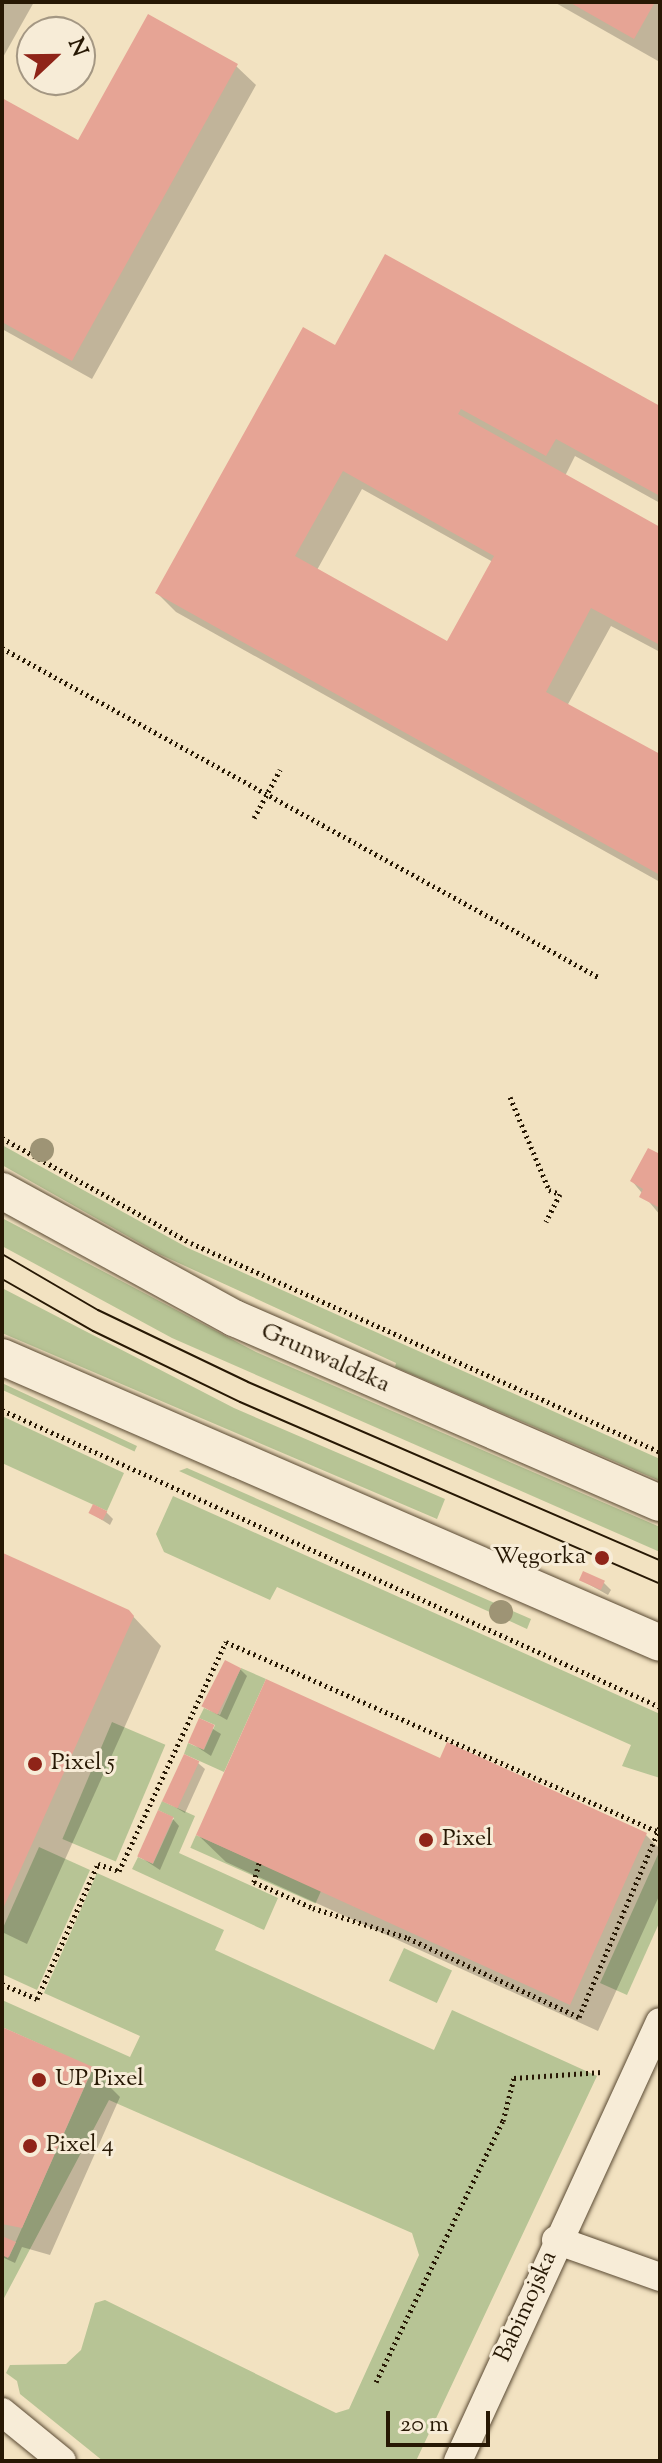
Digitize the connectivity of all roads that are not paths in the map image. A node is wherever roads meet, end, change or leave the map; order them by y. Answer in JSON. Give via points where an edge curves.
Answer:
{"nodes":[{"id":1,"x":2,"y":1191,"type":"edge"},
{"id":2,"x":2,"y":1357,"type":"edge"},
{"id":3,"x":660,"y":1503,"type":"edge"},
{"id":4,"x":660,"y":1643,"type":"edge"},
{"id":5,"x":660,"y":2022,"type":"edge"},
{"id":6,"x":556,"y":2240,"type":"junction"},
{"id":7,"x":660,"y":2277,"type":"edge"},
{"id":8,"x":2,"y":2412,"type":"edge"},
{"id":9,"x":62,"y":2461,"type":"edge"},
{"id":10,"x":458,"y":2461,"type":"edge"}],
"edges":[{"from":1,"to":3,"type":"street","name":"Grunwaldzka","via":[[234,1318]]},
{"from":2,"to":4,"type":"street"},
{"from":5,"to":6,"type":"street","name":"Babimojska"},
{"from":6,"to":7,"type":"street","name":"Babimojska"},
{"from":6,"to":10,"type":"street","name":"Babimojska"},
{"from":8,"to":9,"type":"street"}]}
